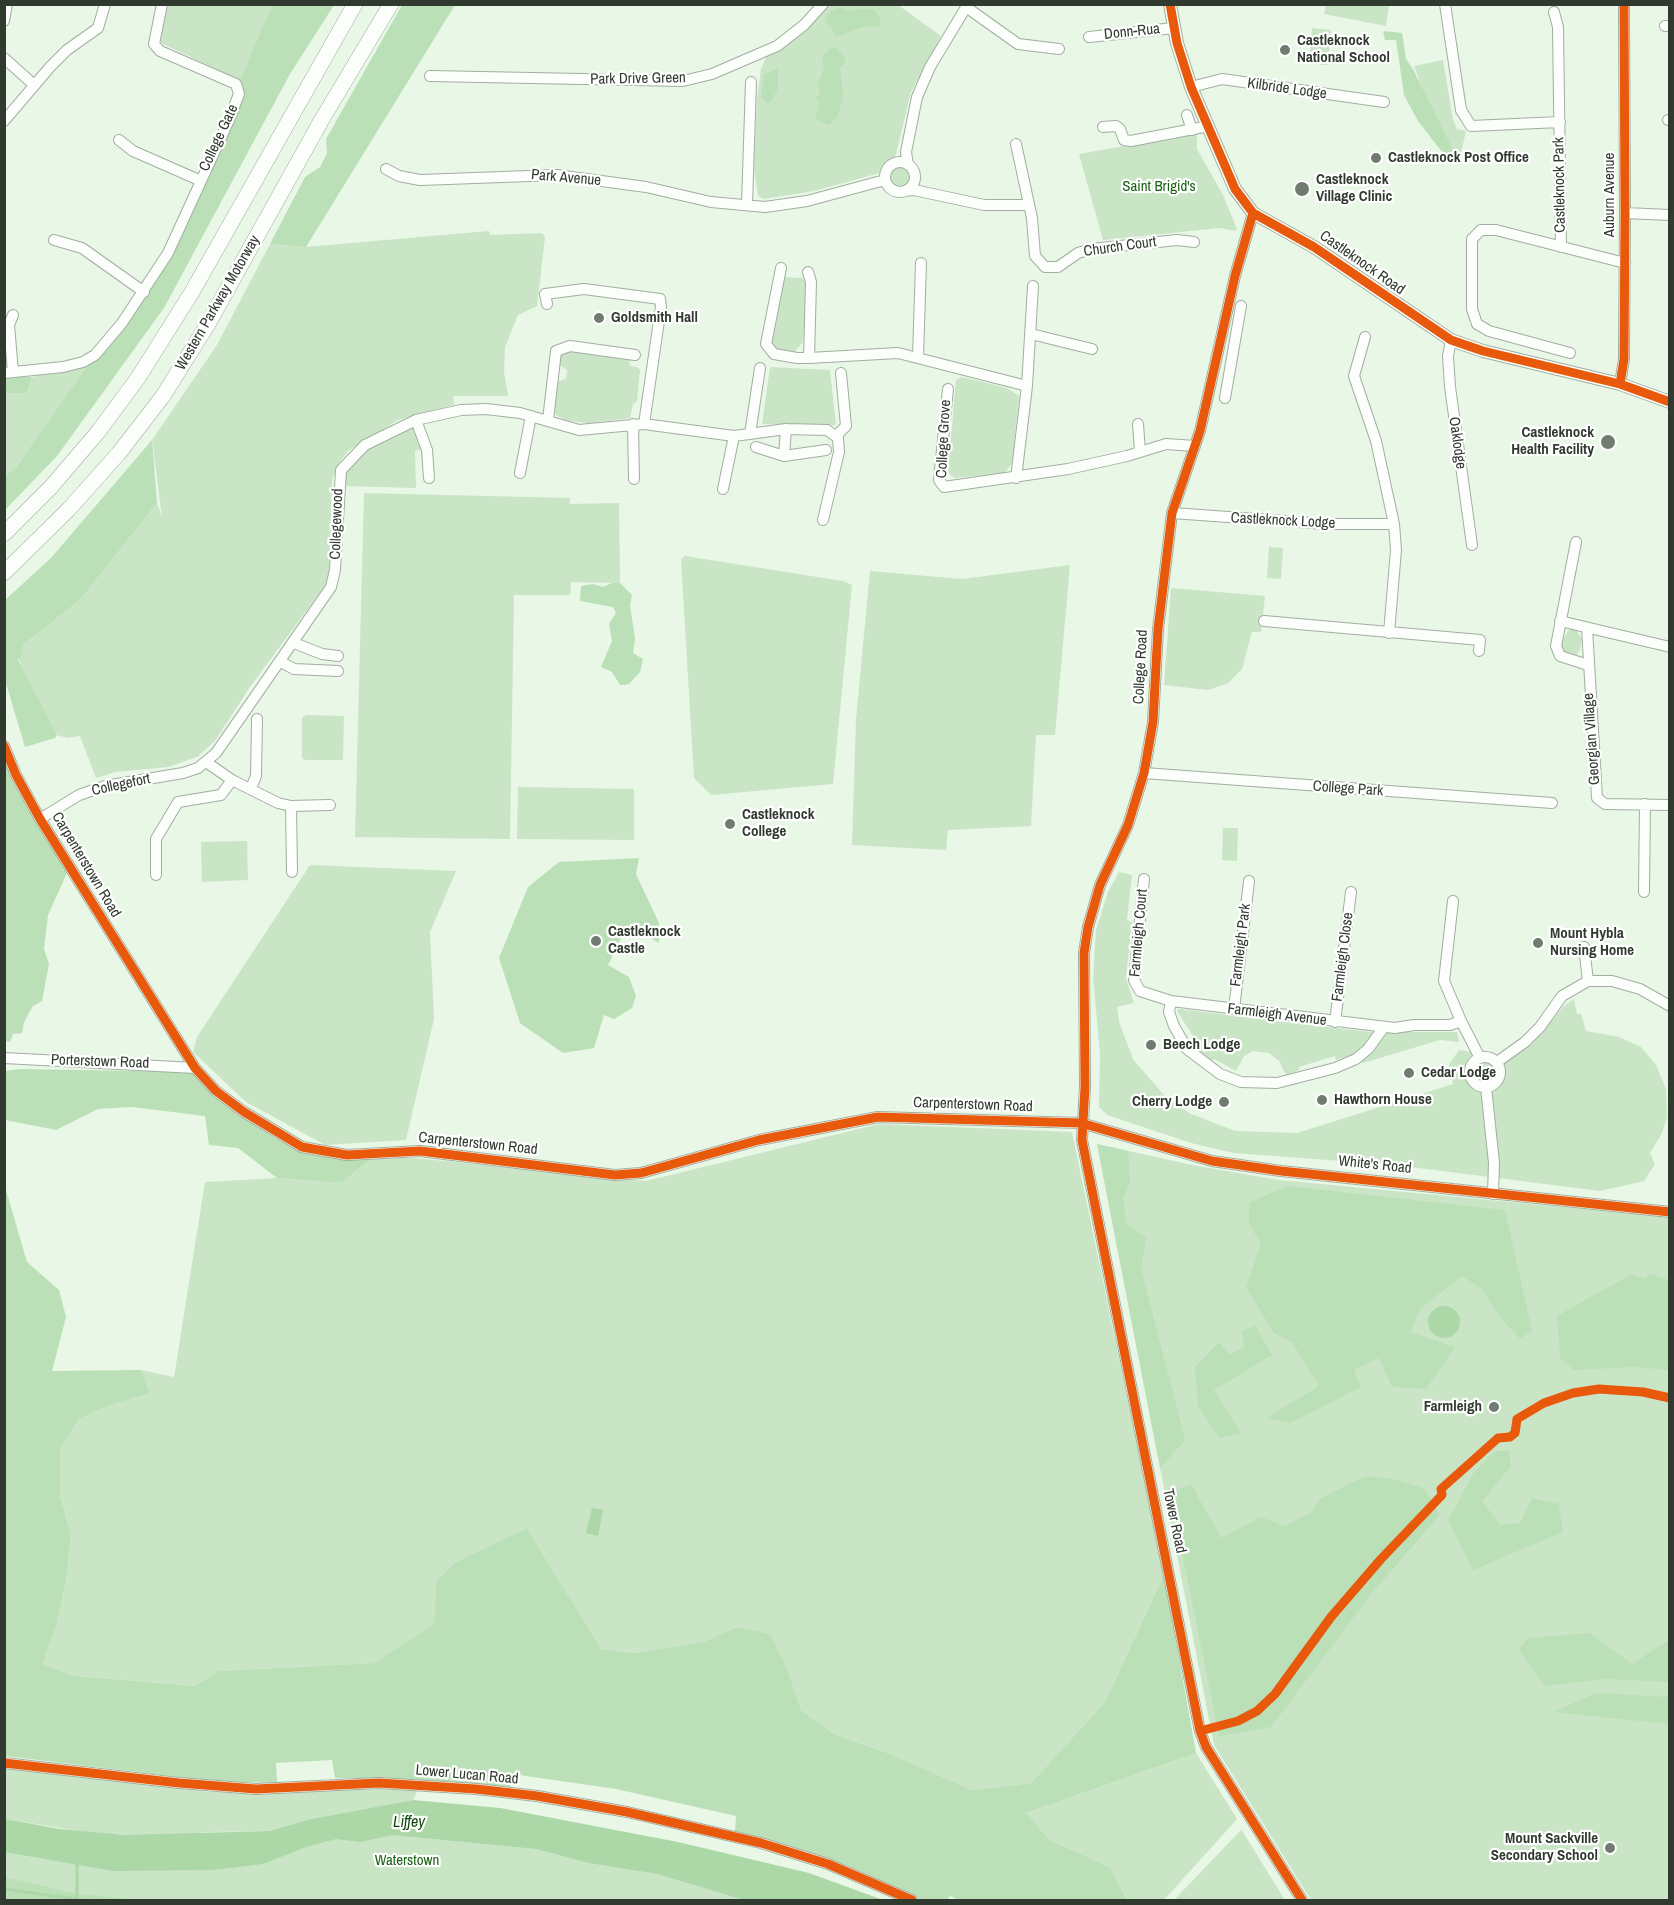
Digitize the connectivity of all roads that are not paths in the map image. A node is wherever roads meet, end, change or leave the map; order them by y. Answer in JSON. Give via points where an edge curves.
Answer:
{"nodes":[{"id":1,"x":8,"y":4,"type":"edge"},
{"id":2,"x":105,"y":4,"type":"edge"},
{"id":3,"x":162,"y":4,"type":"edge"},
{"id":4,"x":355,"y":4,"type":"edge"},
{"id":5,"x":392,"y":4,"type":"edge"},
{"id":6,"x":823,"y":4,"type":"edge"},
{"id":7,"x":1170,"y":4,"type":"edge"},
{"id":8,"x":1445,"y":4,"type":"edge"},
{"id":9,"x":1624,"y":4,"type":"edge"},
{"id":10,"x":967,"y":6,"type":"edge"},
{"id":11,"x":1554,"y":12,"type":"dead end"},
{"id":12,"x":4,"y":21,"type":"edge"},
{"id":13,"x":1174,"y":28,"type":"junction"},
{"id":14,"x":1089,"y":37,"type":"dead end"},
{"id":15,"x":1059,"y":49,"type":"dead end"},
{"id":16,"x":4,"y":58,"type":"edge"},
{"id":17,"x":430,"y":76,"type":"dead end"},
{"id":18,"x":751,"y":82,"type":"dead end"},
{"id":19,"x":33,"y":84,"type":"junction"},
{"id":20,"x":1191,"y":87,"type":"junction"},
{"id":21,"x":1384,"y":102,"type":"dead end"},
{"id":22,"x":1187,"y":115,"type":"dead end"},
{"id":23,"x":4,"y":121,"type":"edge"},
{"id":24,"x":1560,"y":122,"type":"junction"},
{"id":25,"x":1209,"y":126,"type":"junction"},
{"id":26,"x":1103,"y":128,"type":"dead end"},
{"id":27,"x":1192,"y":130,"type":"junction"},
{"id":28,"x":119,"y":140,"type":"dead end"},
{"id":29,"x":1016,"y":144,"type":"dead end"},
{"id":30,"x":908,"y":165,"type":"junction"},
{"id":31,"x":386,"y":170,"type":"dead end"},
{"id":32,"x":200,"y":180,"type":"junction"},
{"id":33,"x":885,"y":180,"type":"junction"},
{"id":34,"x":904,"y":191,"type":"junction"},
{"id":35,"x":747,"y":205,"type":"junction"},
{"id":36,"x":1029,"y":206,"type":"junction"},
{"id":37,"x":1253,"y":213,"type":"junction"},
{"id":38,"x":1625,"y":213,"type":"junction"},
{"id":39,"x":1670,"y":215,"type":"edge"},
{"id":40,"x":54,"y":240,"type":"dead end"},
{"id":41,"x":1194,"y":242,"type":"dead end"},
{"id":42,"x":1561,"y":247,"type":"junction"},
{"id":43,"x":921,"y":263,"type":"dead end"},
{"id":44,"x":1625,"y":263,"type":"junction"},
{"id":45,"x":781,"y":268,"type":"dead end"},
{"id":46,"x":808,"y":272,"type":"dead end"},
{"id":47,"x":1032,"y":286,"type":"dead end"},
{"id":48,"x":144,"y":292,"type":"junction"},
{"id":49,"x":547,"y":304,"type":"dead end"},
{"id":50,"x":1241,"y":306,"type":"dead end"},
{"id":51,"x":13,"y":315,"type":"dead end"},
{"id":52,"x":1031,"y":334,"type":"junction"},
{"id":53,"x":1221,"y":337,"type":"junction"},
{"id":54,"x":1365,"y":337,"type":"dead end"},
{"id":55,"x":1235,"y":339,"type":"junction"},
{"id":56,"x":1451,"y":340,"type":"junction"},
{"id":57,"x":1092,"y":349,"type":"dead end"},
{"id":58,"x":1570,"y":353,"type":"dead end"},
{"id":59,"x":635,"y":355,"type":"dead end"},
{"id":60,"x":918,"y":357,"type":"junction"},
{"id":61,"x":809,"y":358,"type":"junction"},
{"id":62,"x":763,"y":372,"type":"dead end"},
{"id":63,"x":8,"y":373,"type":"edge"},
{"id":64,"x":841,"y":373,"type":"dead end"},
{"id":65,"x":1620,"y":384,"type":"junction"},
{"id":66,"x":1027,"y":386,"type":"junction"},
{"id":67,"x":948,"y":389,"type":"dead end"},
{"id":68,"x":1225,"y":398,"type":"dead end"},
{"id":69,"x":1670,"y":402,"type":"edge"},
{"id":70,"x":531,"y":416,"type":"junction"},
{"id":71,"x":416,"y":420,"type":"junction"},
{"id":72,"x":548,"y":420,"type":"junction"},
{"id":73,"x":633,"y":424,"type":"junction"},
{"id":74,"x":644,"y":424,"type":"junction"},
{"id":75,"x":1138,"y":424,"type":"dead end"},
{"id":76,"x":786,"y":429,"type":"junction"},
{"id":77,"x":750,"y":434,"type":"junction"},
{"id":78,"x":734,"y":436,"type":"junction"},
{"id":79,"x":836,"y":436,"type":"junction"},
{"id":80,"x":1196,"y":446,"type":"junction"},
{"id":81,"x":756,"y":447,"type":"dead end"},
{"id":82,"x":826,"y":450,"type":"dead end"},
{"id":83,"x":1140,"y":452,"type":"junction"},
{"id":84,"x":784,"y":456,"type":"junction"},
{"id":85,"x":520,"y":473,"type":"dead end"},
{"id":86,"x":429,"y":478,"type":"dead end"},
{"id":87,"x":1016,"y":478,"type":"junction"},
{"id":88,"x":634,"y":479,"type":"dead end"},
{"id":89,"x":723,"y":489,"type":"dead end"},
{"id":90,"x":1172,"y":513,"type":"junction"},
{"id":91,"x":823,"y":520,"type":"dead end"},
{"id":92,"x":1394,"y":524,"type":"junction"},
{"id":93,"x":4,"y":534,"type":"edge"},
{"id":94,"x":1576,"y":542,"type":"dead end"},
{"id":95,"x":1472,"y":545,"type":"dead end"},
{"id":96,"x":335,"y":570,"type":"joint"},
{"id":97,"x":4,"y":573,"type":"edge"},
{"id":98,"x":1264,"y":621,"type":"dead end"},
{"id":99,"x":1560,"y":621,"type":"junction"},
{"id":100,"x":1587,"y":628,"type":"junction"},
{"id":101,"x":1389,"y":633,"type":"junction"},
{"id":102,"x":294,"y":643,"type":"junction"},
{"id":103,"x":1670,"y":647,"type":"edge"},
{"id":104,"x":1479,"y":651,"type":"dead end"},
{"id":105,"x":338,"y":656,"type":"dead end"},
{"id":106,"x":281,"y":662,"type":"junction"},
{"id":107,"x":1588,"y":666,"type":"junction"},
{"id":108,"x":338,"y":671,"type":"dead end"},
{"id":109,"x":257,"y":719,"type":"dead end"},
{"id":110,"x":4,"y":746,"type":"edge"},
{"id":111,"x":206,"y":762,"type":"junction"},
{"id":112,"x":1143,"y":774,"type":"junction"},
{"id":113,"x":232,"y":780,"type":"junction"},
{"id":114,"x":251,"y":788,"type":"junction"},
{"id":115,"x":1552,"y":803,"type":"dead end"},
{"id":116,"x":1645,"y":804,"type":"junction"},
{"id":117,"x":330,"y":805,"type":"dead end"},
{"id":118,"x":1670,"y":805,"type":"edge"},
{"id":119,"x":291,"y":806,"type":"junction"},
{"id":120,"x":40,"y":819,"type":"junction"},
{"id":121,"x":292,"y":872,"type":"dead end"},
{"id":122,"x":156,"y":875,"type":"dead end"},
{"id":123,"x":1144,"y":879,"type":"dead end"},
{"id":124,"x":1249,"y":881,"type":"dead end"},
{"id":125,"x":1350,"y":892,"type":"dead end"},
{"id":126,"x":1644,"y":892,"type":"dead end"},
{"id":127,"x":1453,"y":901,"type":"dead end"},
{"id":128,"x":1584,"y":947,"type":"dead end"},
{"id":129,"x":1588,"y":981,"type":"junction"},
{"id":130,"x":1135,"y":986,"type":"joint"},
{"id":131,"x":1171,"y":1001,"type":"junction"},
{"id":132,"x":1670,"y":1006,"type":"edge"},
{"id":133,"x":1233,"y":1009,"type":"junction"},
{"id":134,"x":1461,"y":1021,"type":"junction"},
{"id":135,"x":1335,"y":1022,"type":"junction"},
{"id":136,"x":1384,"y":1027,"type":"junction"},
{"id":137,"x":4,"y":1058,"type":"edge"},
{"id":138,"x":1480,"y":1058,"type":"junction"},
{"id":139,"x":1497,"y":1062,"type":"junction"},
{"id":140,"x":195,"y":1068,"type":"junction"},
{"id":141,"x":1486,"y":1088,"type":"junction"},
{"id":142,"x":1081,"y":1123,"type":"junction"},
{"id":143,"x":1493,"y":1194,"type":"junction"},
{"id":144,"x":1670,"y":1212,"type":"edge"},
{"id":145,"x":4,"y":1762,"type":"edge"},
{"id":146,"x":912,"y":1900,"type":"edge"},
{"id":147,"x":1302,"y":1900,"type":"edge"}],
"edges":[{"from":1,"to":12,"type":"street"},
{"from":2,"to":19,"type":"street","via":[[98,28],[67,50]]},
{"from":3,"to":32,"type":"street","name":"College Gate","via":[[154,32],[157,49],[238,87],[233,110]]},
{"from":4,"to":93,"type":"highway","name":"Western Parkway Motorway","via":[[192,291],[138,378],[58,479]]},
{"from":5,"to":97,"type":"highway","name":"Western Parkway Motorway","via":[[163,396],[83,494]]},
{"from":6,"to":17,"type":"street","name":"Park Drive Green","via":[[777,46],[712,74],[683,81]]},
{"from":7,"to":13,"type":"main road","name":"Castleknock Road"},
{"from":8,"to":24,"type":"street","name":"Castleknock Park","via":[[1461,110],[1470,126]]},
{"from":9,"to":38,"type":"street","name":"Auburn Avenue"},
{"from":10,"to":15,"type":"street","via":[[1018,44]]},
{"from":10,"to":30,"type":"street","via":[[930,67],[917,98],[906,152]]},
{"from":11,"to":24,"type":"street","name":"Castleknock Park"},
{"from":13,"to":14,"type":"street","name":"Donn-Rua"},
{"from":13,"to":20,"type":"main road","name":"Castleknock Road"},
{"from":16,"to":19,"type":"street"},
{"from":18,"to":35,"type":"street"},
{"from":19,"to":23,"type":"street"},
{"from":20,"to":21,"type":"street","name":"Kilbride Lodge","via":[[1222,79]]},
{"from":20,"to":25,"type":"main road","name":"Castleknock Road"},
{"from":22,"to":27,"type":"street"},
{"from":24,"to":42,"type":"street","name":"Castleknock Park"},
{"from":25,"to":27,"type":"street"},
{"from":25,"to":37,"type":"main road","name":"Castleknock Road","via":[[1235,189]]},
{"from":26,"to":27,"type":"street","via":[[1116,126],[1124,140],[1131,141]]},
{"from":28,"to":32,"type":"street","name":"College Gate","via":[[133,151]]},
{"from":29,"to":36,"type":"street"},
{"from":30,"to":33,"type":"street","via":[[894,163]]},
{"from":30,"to":34,"type":"street","via":[[914,172],[914,182]]},
{"from":31,"to":35,"type":"street","name":"Park Avenue","via":[[420,180],[557,175]]},
{"from":32,"to":48,"type":"street","name":"College Gate","via":[[168,252]]},
{"from":33,"to":34,"type":"street","via":[[894,190]]},
{"from":33,"to":35,"type":"street","name":"Park Avenue","via":[[785,206]]},
{"from":34,"to":36,"type":"street","via":[[984,205]]},
{"from":36,"to":41,"type":"street","name":"Church Court","via":[[1035,256],[1039,264],[1052,268],[1091,249],[1177,240]]},
{"from":37,"to":53,"type":"street","name":"College Road"},
{"from":37,"to":56,"type":"main road","name":"Castleknock Road","via":[[1314,247]]},
{"from":38,"to":39,"type":"street"},
{"from":38,"to":44,"type":"street","name":"Auburn Avenue"},
{"from":40,"to":48,"type":"street","via":[[82,248]]},
{"from":42,"to":44,"type":"street","name":"Castleknock Park"},
{"from":42,"to":58,"type":"street","name":"Castleknock Park","via":[[1496,230],[1481,230],[1471,244],[1472,309],[1478,324],[1489,331]]},
{"from":43,"to":60,"type":"street"},
{"from":44,"to":65,"type":"street","name":"Auburn Avenue"},
{"from":45,"to":61,"type":"street","via":[[766,344],[774,354]]},
{"from":46,"to":61,"type":"street","via":[[812,282]]},
{"from":47,"to":52,"type":"street"},
{"from":48,"to":63,"type":"street","name":"College Gate","via":[[95,355],[63,367]]},
{"from":49,"to":74,"type":"street","via":[[545,294],[584,289],[660,299]]},
{"from":50,"to":55,"type":"street"},
{"from":51,"to":63,"type":"street","name":"College Gate","via":[[9,325]]},
{"from":52,"to":57,"type":"street"},
{"from":52,"to":66,"type":"street"},
{"from":53,"to":55,"type":"street"},
{"from":53,"to":80,"type":"street","name":"College Road"},
{"from":54,"to":92,"type":"street","via":[[1354,376],[1376,441]]},
{"from":55,"to":68,"type":"street"},
{"from":56,"to":65,"type":"main road","name":"Castleknock Road"},
{"from":56,"to":95,"type":"street","name":"Oaklodge","via":[[1448,367]]},
{"from":59,"to":72,"type":"street","via":[[570,346],[556,351]]},
{"from":60,"to":61,"type":"street","via":[[888,353]]},
{"from":60,"to":66,"type":"street"},
{"from":62,"to":77,"type":"street"},
{"from":64,"to":79,"type":"street","via":[[846,426]]},
{"from":65,"to":69,"type":"main road","name":"Castleknock Road"},
{"from":66,"to":87,"type":"street"},
{"from":67,"to":87,"type":"street","name":"College Grove","via":[[940,484],[944,487]]},
{"from":70,"to":71,"type":"street","name":"Collegewood","via":[[502,410],[460,410]]},
{"from":70,"to":72,"type":"street","name":"Collegewood"},
{"from":70,"to":85,"type":"street"},
{"from":71,"to":86,"type":"street","via":[[428,450]]},
{"from":71,"to":96,"type":"street","name":"Collegewood","via":[[365,445],[341,470]]},
{"from":72,"to":73,"type":"street","name":"Collegewood","via":[[579,430]]},
{"from":73,"to":74,"type":"street","name":"Collegewood"},
{"from":73,"to":88,"type":"street"},
{"from":74,"to":78,"type":"street","name":"Collegewood"},
{"from":75,"to":83,"type":"street"},
{"from":76,"to":77,"type":"street","name":"Collegewood"},
{"from":76,"to":79,"type":"street","name":"Collegewood","via":[[827,430]]},
{"from":76,"to":84,"type":"street"},
{"from":77,"to":78,"type":"street","name":"Collegewood"},
{"from":78,"to":89,"type":"street"},
{"from":79,"to":91,"type":"street","via":[[839,452]]},
{"from":80,"to":83,"type":"street","name":"College Grove","via":[[1166,444]]},
{"from":80,"to":90,"type":"street","name":"College Road"},
{"from":81,"to":84,"type":"street"},
{"from":82,"to":84,"type":"street"},
{"from":83,"to":87,"type":"street","name":"College Grove"},
{"from":90,"to":92,"type":"street","name":"Castleknock Lodge","via":[[1326,524]]},
{"from":90,"to":112,"type":"street","name":"College Road","via":[[1158,629],[1153,722]]},
{"from":92,"to":101,"type":"street","via":[[1396,550]]},
{"from":94,"to":99,"type":"street"},
{"from":96,"to":102,"type":"street","name":"Collegefort","via":[[331,587]]},
{"from":98,"to":101,"type":"street"},
{"from":99,"to":100,"type":"street"},
{"from":99,"to":107,"type":"street","via":[[1556,646],[1560,656]]},
{"from":100,"to":103,"type":"street"},
{"from":100,"to":107,"type":"street","name":"Georgian Village"},
{"from":101,"to":104,"type":"street","via":[[1480,640]]},
{"from":102,"to":105,"type":"street"},
{"from":102,"to":106,"type":"street","name":"Collegefort"},
{"from":106,"to":108,"type":"street","via":[[294,669]]},
{"from":106,"to":111,"type":"street","name":"Collegefort"},
{"from":107,"to":116,"type":"street","name":"Georgian Village","via":[[1597,798],[1605,804]]},
{"from":109,"to":114,"type":"street","via":[[256,776]]},
{"from":110,"to":120,"type":"street","name":"Carpenterstown Road"},
{"from":111,"to":113,"type":"street"},
{"from":111,"to":120,"type":"street","name":"Collegefort","via":[[183,773],[105,786],[80,795]]},
{"from":112,"to":115,"type":"street","name":"College Park"},
{"from":112,"to":142,"type":"street","name":"College Road","via":[[1128,825],[1100,885],[1088,927],[1084,953],[1085,1087]]},
{"from":113,"to":114,"type":"street"},
{"from":113,"to":122,"type":"street","via":[[221,795],[178,802],[156,839]]},
{"from":114,"to":119,"type":"street"},
{"from":116,"to":118,"type":"street","name":"Georgian Village"},
{"from":116,"to":126,"type":"street"},
{"from":117,"to":119,"type":"street"},
{"from":119,"to":121,"type":"street"},
{"from":120,"to":140,"type":"street","name":"Carpenterstown Road"},
{"from":123,"to":130,"type":"street","name":"Farmleigh Court"},
{"from":124,"to":133,"type":"street","name":"Farmleigh Park"},
{"from":125,"to":135,"type":"street","name":"Farmleigh Close"},
{"from":127,"to":134,"type":"street","via":[[1444,981]]},
{"from":128,"to":129,"type":"street"},
{"from":129,"to":132,"type":"street","via":[[1612,981],[1640,989]]},
{"from":129,"to":139,"type":"street","via":[[1562,996],[1540,1027]]},
{"from":130,"to":131,"type":"street","name":"Farmleigh Avenue"},
{"from":131,"to":133,"type":"street","name":"Farmleigh Avenue"},
{"from":131,"to":136,"type":"street","via":[[1169,1012],[1187,1049],[1220,1074],[1241,1082],[1277,1083],[1335,1068],[1368,1049]]},
{"from":133,"to":135,"type":"street","name":"Farmleigh Avenue"},
{"from":134,"to":136,"type":"street","name":"Farmleigh Avenue","via":[[1450,1025]]},
{"from":134,"to":138,"type":"street"},
{"from":135,"to":136,"type":"street","name":"Farmleigh Avenue"},
{"from":137,"to":140,"type":"street","name":"Porterstown Road"},
{"from":138,"to":139,"type":"street"},
{"from":138,"to":141,"type":"street","via":[[1471,1066],[1471,1078]]},
{"from":139,"to":141,"type":"street","via":[[1499,1079]]},
{"from":140,"to":142,"type":"street","name":"Carpenterstown Road","via":[[216,1091],[302,1147],[347,1155],[420,1151],[615,1175],[641,1173],[759,1140],[878,1117]]},
{"from":141,"to":143,"type":"street"},
{"from":142,"to":143,"type":"street","name":"White's Road","via":[[1212,1161]]},
{"from":142,"to":147,"type":"street","name":"Tower Road","via":[[1200,1731],[1206,1747]]},
{"from":143,"to":144,"type":"street","name":"White's Road"},
{"from":145,"to":146,"type":"street","name":"Lower Lucan Road","via":[[256,1788],[379,1783],[537,1796],[761,1843],[828,1864]]}]}
